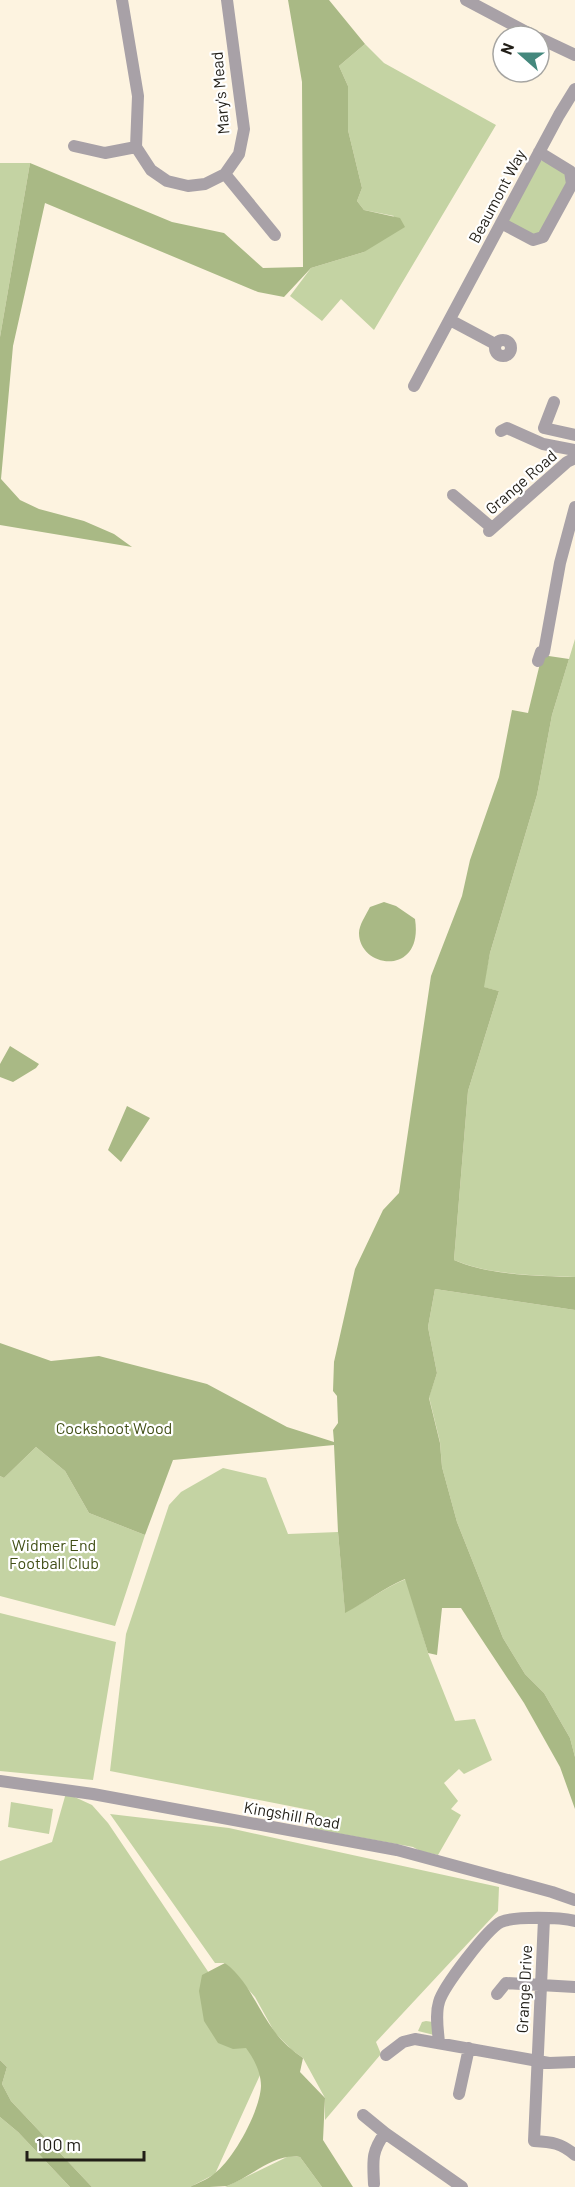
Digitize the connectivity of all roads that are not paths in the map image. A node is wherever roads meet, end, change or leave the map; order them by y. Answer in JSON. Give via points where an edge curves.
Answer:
{"nodes":[{"id":1,"x":122,"y":0,"type":"edge"},
{"id":2,"x":226,"y":0,"type":"edge"},
{"id":3,"x":466,"y":0,"type":"edge"},
{"id":4,"x":511,"y":24,"type":"edge"},
{"id":5,"x":551,"y":44,"type":"edge"},
{"id":6,"x":575,"y":55,"type":"edge"},
{"id":7,"x":575,"y":89,"type":"edge"},
{"id":8,"x":74,"y":146,"type":"dead end"},
{"id":9,"x":136,"y":147,"type":"junction"},
{"id":10,"x":539,"y":152,"type":"junction"},
{"id":11,"x":225,"y":174,"type":"junction"},
{"id":12,"x":501,"y":223,"type":"junction"},
{"id":13,"x":275,"y":235,"type":"dead end"},
{"id":14,"x":450,"y":320,"type":"junction"},
{"id":15,"x":495,"y":344,"type":"dead end"},
{"id":16,"x":414,"y":386,"type":"dead end"},
{"id":17,"x":554,"y":402,"type":"dead end"},
{"id":18,"x":501,"y":431,"type":"dead end"},
{"id":19,"x":575,"y":435,"type":"edge"},
{"id":20,"x":575,"y":450,"type":"edge"},
{"id":21,"x":575,"y":458,"type":"edge"},
{"id":22,"x":453,"y":495,"type":"dead end"},
{"id":23,"x":575,"y":507,"type":"edge"},
{"id":24,"x":532,"y":645,"type":"dead end"},
{"id":25,"x":545,"y":648,"type":"junction"},
{"id":26,"x":538,"y":661,"type":"dead end"},
{"id":27,"x":0,"y":1781,"type":"edge"},
{"id":28,"x":575,"y":1900,"type":"edge"},
{"id":29,"x":544,"y":1919,"type":"junction"},
{"id":30,"x":575,"y":1921,"type":"edge"},
{"id":31,"x":542,"y":1985,"type":"junction"},
{"id":32,"x":575,"y":1987,"type":"edge"},
{"id":33,"x":497,"y":1994,"type":"dead end"},
{"id":34,"x":439,"y":2043,"type":"junction"},
{"id":35,"x":469,"y":2048,"type":"junction"},
{"id":36,"x":386,"y":2055,"type":"dead end"},
{"id":37,"x":537,"y":2061,"type":"junction"},
{"id":38,"x":575,"y":2062,"type":"edge"},
{"id":39,"x":459,"y":2094,"type":"dead end"},
{"id":40,"x":363,"y":2115,"type":"dead end"},
{"id":41,"x":385,"y":2133,"type":"junction"},
{"id":42,"x":575,"y":2155,"type":"edge"},
{"id":43,"x":375,"y":2184,"type":"dead end"},
{"id":44,"x":462,"y":2187,"type":"edge"}],
"edges":[{"from":1,"to":9,"type":"street","via":[[138,96]]},
{"from":2,"to":11,"type":"street","name":"Mary's Mead","via":[[244,129],[239,154]]},
{"from":3,"to":4,"type":"street"},
{"from":5,"to":6,"type":"street"},
{"from":7,"to":10,"type":"street","name":"Beaumont Way"},
{"from":8,"to":9,"type":"street","via":[[105,153]]},
{"from":9,"to":11,"type":"street","via":[[151,170],[167,181],[188,186],[205,184]]},
{"from":10,"to":12,"type":"street","name":"Beaumont Way"},
{"from":10,"to":12,"type":"street","via":[[570,171],[572,184],[543,237],[533,240]]},
{"from":11,"to":13,"type":"street"},
{"from":12,"to":14,"type":"street","name":"Beaumont Way"},
{"from":14,"to":15,"type":"street"},
{"from":14,"to":16,"type":"street","name":"Beaumont Way"},
{"from":17,"to":19,"type":"street","via":[[544,428]]},
{"from":18,"to":20,"type":"street","via":[[522,430],[543,444]]},
{"from":21,"to":22,"type":"street","name":"Grange Road","via":[[490,530]]},
{"from":23,"to":25,"type":"street","via":[[561,556]]},
{"from":24,"to":25,"type":"street"},
{"from":25,"to":26,"type":"street"},
{"from":27,"to":28,"type":"street","name":"Kingshill Road","via":[[93,1794],[397,1850]]},
{"from":29,"to":30,"type":"street"},
{"from":29,"to":31,"type":"street","name":"Grange Drive"},
{"from":29,"to":34,"type":"street","via":[[501,1922],[490,1932],[443,1990],[437,2017]]},
{"from":31,"to":32,"type":"street"},
{"from":31,"to":33,"type":"street","via":[[506,1983]]},
{"from":31,"to":37,"type":"street","name":"Grange Drive"},
{"from":34,"to":35,"type":"street"},
{"from":34,"to":36,"type":"street","via":[[415,2039],[403,2042]]},
{"from":35,"to":37,"type":"street"},
{"from":35,"to":39,"type":"street"},
{"from":37,"to":38,"type":"street"},
{"from":37,"to":42,"type":"street","name":"Grange Drive","via":[[534,2141],[556,2142]]},
{"from":40,"to":41,"type":"street"},
{"from":41,"to":43,"type":"street","via":[[375,2147]]},
{"from":41,"to":44,"type":"street"}]}
